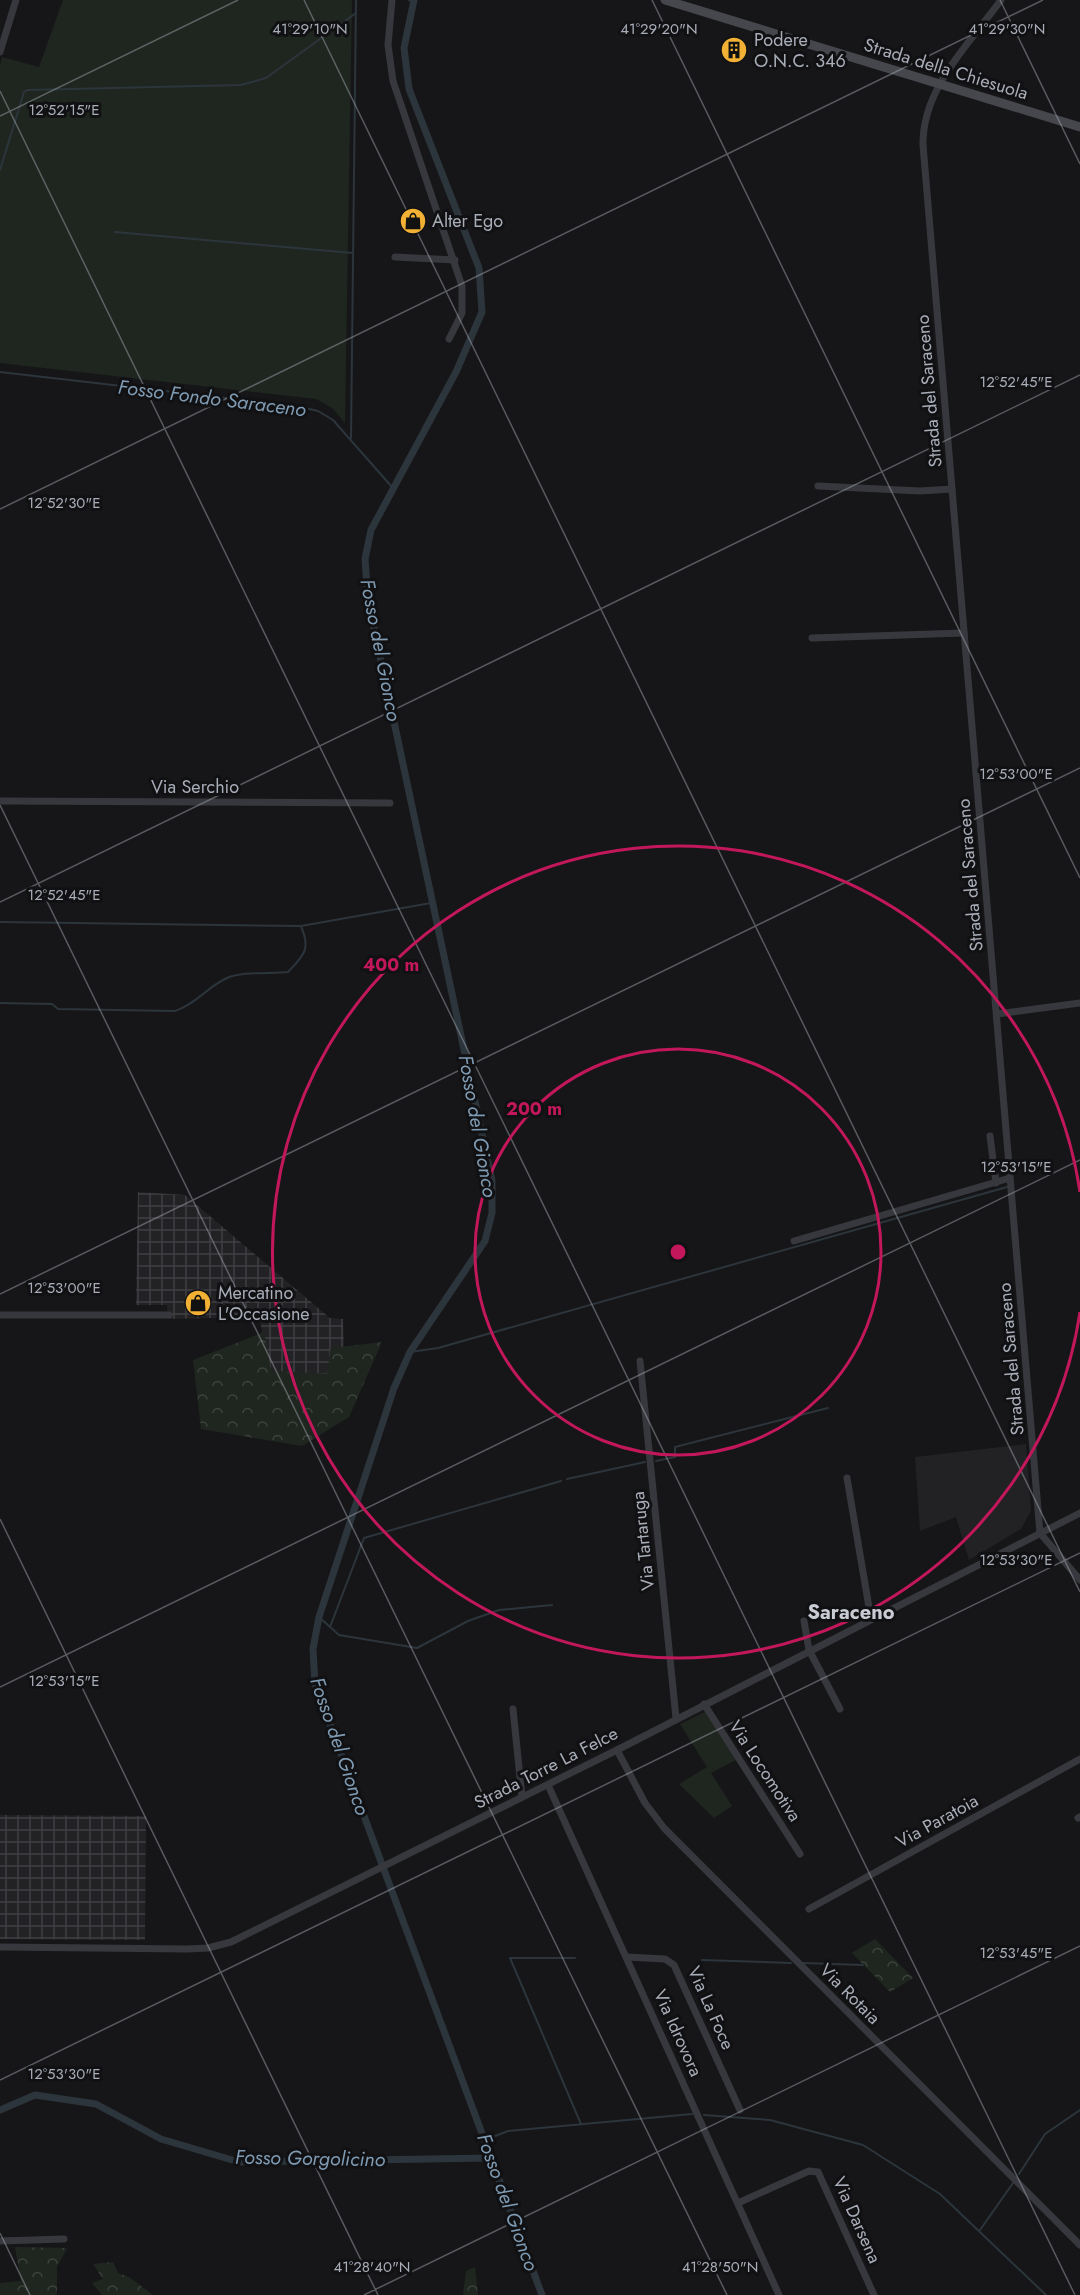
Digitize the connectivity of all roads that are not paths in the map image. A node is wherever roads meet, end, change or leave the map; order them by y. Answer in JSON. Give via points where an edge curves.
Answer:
{"nodes":[{"id":1,"x":16,"y":0,"type":"edge"},
{"id":2,"x":392,"y":0,"type":"edge"},
{"id":3,"x":665,"y":0,"type":"edge"},
{"id":4,"x":1001,"y":0,"type":"edge"},
{"id":5,"x":0,"y":52,"type":"edge"},
{"id":6,"x":939,"y":84,"type":"junction"},
{"id":7,"x":1080,"y":127,"type":"edge"},
{"id":8,"x":395,"y":257,"type":"dead end"},
{"id":9,"x":455,"y":260,"type":"junction"},
{"id":10,"x":449,"y":339,"type":"dead end"},
{"id":11,"x":819,"y":486,"type":"dead end"},
{"id":12,"x":952,"y":489,"type":"junction"},
{"id":13,"x":964,"y":633,"type":"junction"},
{"id":14,"x":812,"y":638,"type":"dead end"},
{"id":15,"x":0,"y":801,"type":"edge"},
{"id":16,"x":390,"y":803,"type":"dead end"},
{"id":17,"x":1080,"y":1004,"type":"edge"},
{"id":18,"x":997,"y":1014,"type":"junction"},
{"id":19,"x":990,"y":1136,"type":"dead end"},
{"id":20,"x":1011,"y":1178,"type":"junction"},
{"id":21,"x":996,"y":1182,"type":"junction"},
{"id":22,"x":794,"y":1241,"type":"dead end"},
{"id":23,"x":0,"y":1315,"type":"edge"},
{"id":24,"x":169,"y":1315,"type":"dead end"},
{"id":25,"x":640,"y":1361,"type":"dead end"},
{"id":26,"x":847,"y":1478,"type":"dead end"},
{"id":27,"x":1080,"y":1512,"type":"edge"},
{"id":28,"x":1040,"y":1533,"type":"junction"},
{"id":29,"x":1080,"y":1580,"type":"edge"},
{"id":30,"x":871,"y":1619,"type":"junction"},
{"id":31,"x":804,"y":1621,"type":"dead end"},
{"id":32,"x":809,"y":1650,"type":"junction"},
{"id":33,"x":704,"y":1704,"type":"junction"},
{"id":34,"x":840,"y":1708,"type":"dead end"},
{"id":35,"x":513,"y":1709,"type":"dead end"},
{"id":36,"x":676,"y":1719,"type":"junction"},
{"id":37,"x":617,"y":1750,"type":"junction"},
{"id":38,"x":1080,"y":1759,"type":"edge"},
{"id":39,"x":548,"y":1785,"type":"junction"},
{"id":40,"x":522,"y":1797,"type":"junction"},
{"id":41,"x":800,"y":1854,"type":"dead end"},
{"id":42,"x":809,"y":1909,"type":"dead end"},
{"id":43,"x":0,"y":1947,"type":"edge"},
{"id":44,"x":627,"y":1957,"type":"junction"},
{"id":45,"x":740,"y":2110,"type":"dead end"},
{"id":46,"x":738,"y":2203,"type":"junction"},
{"id":47,"x":64,"y":2239,"type":"dead end"},
{"id":48,"x":0,"y":2241,"type":"edge"},
{"id":49,"x":1080,"y":2245,"type":"edge"},
{"id":50,"x":779,"y":2295,"type":"edge"},
{"id":51,"x":874,"y":2295,"type":"edge"}],
"edges":[{"from":1,"to":5,"type":"street"},
{"from":2,"to":9,"type":"street","via":[[388,45],[393,81]]},
{"from":3,"to":6,"type":"street","name":"Strada della Chiesuola"},
{"from":4,"to":6,"type":"street","name":"Strada del Saraceno"},
{"from":6,"to":7,"type":"street","name":"Strada della Chiesuola"},
{"from":6,"to":12,"type":"street","name":"Strada del Saraceno","via":[[927,112],[923,145]]},
{"from":8,"to":9,"type":"street"},
{"from":9,"to":10,"type":"street","via":[[462,286],[462,309]]},
{"from":11,"to":12,"type":"street"},
{"from":12,"to":13,"type":"street","name":"Strada del Saraceno"},
{"from":13,"to":14,"type":"street"},
{"from":13,"to":18,"type":"street","name":"Strada del Saraceno"},
{"from":15,"to":16,"type":"street","name":"Via Serchio"},
{"from":17,"to":18,"type":"street"},
{"from":18,"to":20,"type":"street","name":"Strada del Saraceno"},
{"from":19,"to":21,"type":"street"},
{"from":20,"to":21,"type":"street"},
{"from":20,"to":28,"type":"street","name":"Strada del Saraceno"},
{"from":21,"to":22,"type":"street"},
{"from":23,"to":24,"type":"street"},
{"from":25,"to":36,"type":"street","name":"Via Tartaruga"},
{"from":26,"to":30,"type":"street"},
{"from":27,"to":28,"type":"street","name":"Strada Torre La Felce"},
{"from":28,"to":29,"type":"street"},
{"from":28,"to":30,"type":"street","name":"Strada Torre La Felce"},
{"from":30,"to":32,"type":"street","name":"Strada Torre La Felce"},
{"from":31,"to":32,"type":"street"},
{"from":32,"to":33,"type":"street","name":"Strada Torre La Felce"},
{"from":32,"to":34,"type":"street"},
{"from":33,"to":36,"type":"street","name":"Strada Torre La Felce"},
{"from":33,"to":41,"type":"street","name":"Via Locomotiva"},
{"from":35,"to":40,"type":"street"},
{"from":36,"to":37,"type":"street","name":"Strada Torre La Felce"},
{"from":37,"to":39,"type":"street","name":"Strada Torre La Felce"},
{"from":37,"to":49,"type":"street","name":"Via Rotaia","via":[[645,1803],[667,1832]]},
{"from":38,"to":42,"type":"street","name":"Via Paratoia"},
{"from":39,"to":40,"type":"street","name":"Strada Torre La Felce"},
{"from":39,"to":44,"type":"street","name":"Via Idrovora"},
{"from":40,"to":43,"type":"street","name":"Strada Torre La Felce","via":[[252,1933],[208,1948]]},
{"from":44,"to":45,"type":"street","name":"Via La Foce","via":[[667,1959],[674,1965]]},
{"from":44,"to":46,"type":"street","name":"Via Idrovora"},
{"from":46,"to":50,"type":"street","name":"Via Idrovora"},
{"from":46,"to":51,"type":"street","name":"Via Darsena","via":[[809,2170],[818,2172]]},
{"from":47,"to":48,"type":"street"}]}
